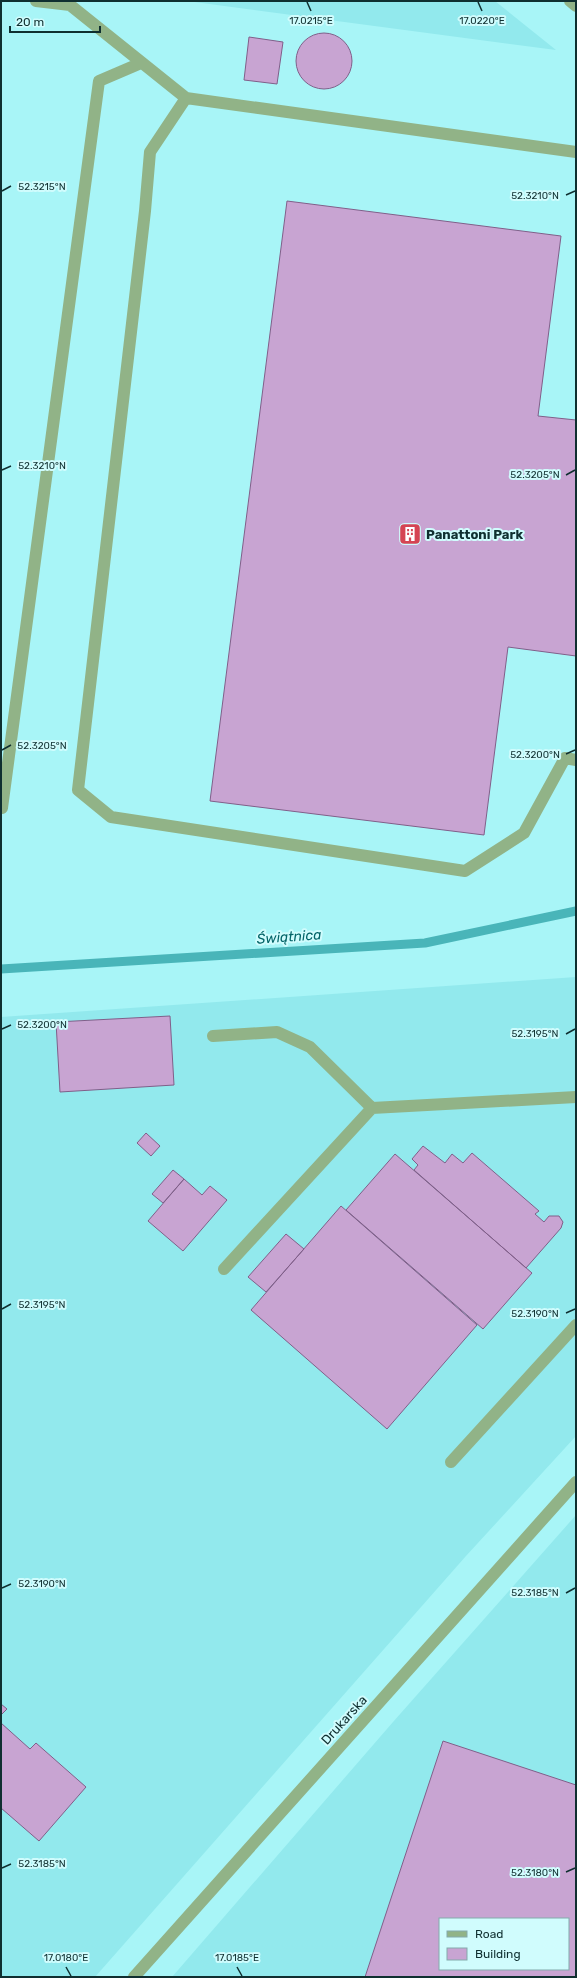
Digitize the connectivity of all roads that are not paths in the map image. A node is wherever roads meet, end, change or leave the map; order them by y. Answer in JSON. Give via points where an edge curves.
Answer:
{"nodes":[{"id":1,"x":36,"y":1,"type":"edge"},
{"id":2,"x":570,"y":1,"type":"edge"},
{"id":3,"x":576,"y":6,"type":"edge"},
{"id":4,"x":140,"y":63,"type":"junction"},
{"id":5,"x":186,"y":98,"type":"junction"},
{"id":6,"x":576,"y":152,"type":"edge"},
{"id":7,"x":570,"y":759,"type":"edge"},
{"id":8,"x":2,"y":808,"type":"edge"},
{"id":9,"x":213,"y":1036,"type":"dead end"},
{"id":10,"x":576,"y":1097,"type":"edge"},
{"id":11,"x":372,"y":1108,"type":"junction"},
{"id":12,"x":224,"y":1269,"type":"dead end"},
{"id":13,"x":576,"y":1325,"type":"edge"},
{"id":14,"x":451,"y":1462,"type":"dead end"},
{"id":15,"x":576,"y":1482,"type":"edge"},
{"id":16,"x":134,"y":1977,"type":"edge"}],
"edges":[{"from":1,"to":4,"type":"street","via":[[70,5]]},
{"from":2,"to":3,"type":"street"},
{"from":4,"to":5,"type":"street"},
{"from":4,"to":8,"type":"street","via":[[99,81]]},
{"from":5,"to":6,"type":"street"},
{"from":5,"to":7,"type":"street","via":[[150,152],[78,790],[111,817],[465,871],[524,834]]},
{"from":9,"to":11,"type":"street","via":[[277,1032],[310,1047]]},
{"from":10,"to":11,"type":"street"},
{"from":11,"to":12,"type":"street"},
{"from":13,"to":14,"type":"street"},
{"from":15,"to":16,"type":"street","name":"Drukarska"}]}
